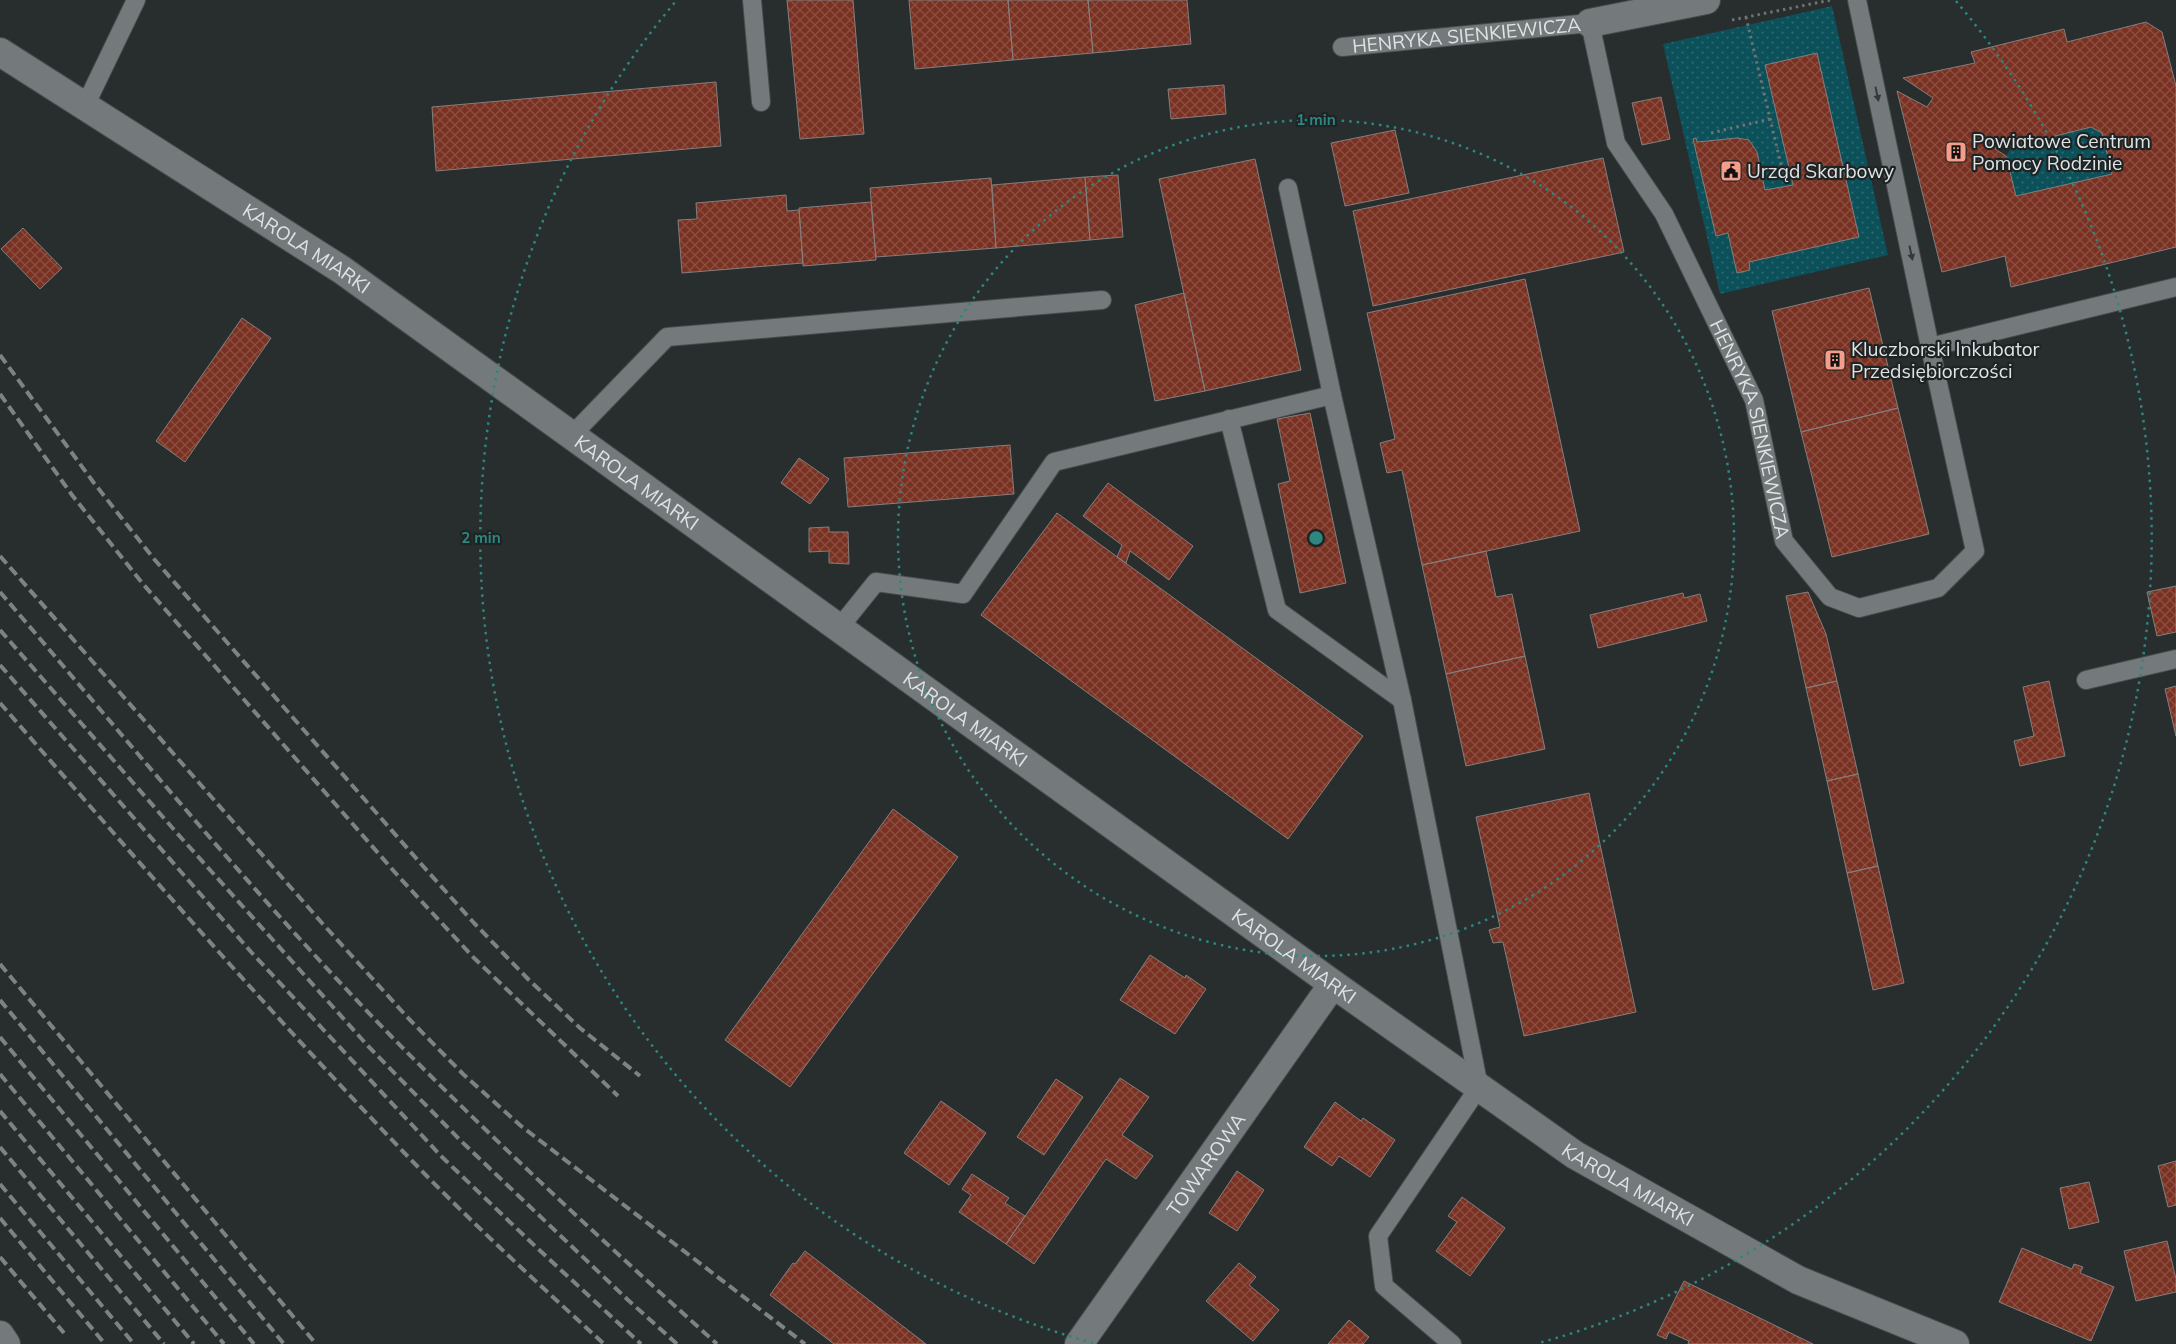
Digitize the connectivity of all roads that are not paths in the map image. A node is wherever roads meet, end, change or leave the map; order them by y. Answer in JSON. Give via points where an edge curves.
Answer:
{"nodes":[{"id":1,"x":136,"y":0,"type":"edge"},
{"id":2,"x":752,"y":0,"type":"edge"},
{"id":3,"x":1706,"y":0,"type":"edge"},
{"id":4,"x":1857,"y":0,"type":"edge"},
{"id":5,"x":1590,"y":23,"type":"junction"},
{"id":6,"x":1342,"y":47,"type":"dead end"},
{"id":7,"x":0,"y":52,"type":"edge"},
{"id":8,"x":761,"y":102,"type":"dead end"},
{"id":9,"x":85,"y":106,"type":"junction"},
{"id":10,"x":1288,"y":188,"type":"dead end"},
{"id":11,"x":2176,"y":287,"type":"edge"},
{"id":12,"x":1102,"y":300,"type":"dead end"},
{"id":13,"x":1930,"y":347,"type":"junction"},
{"id":14,"x":1332,"y":395,"type":"junction"},
{"id":15,"x":1229,"y":419,"type":"junction"},
{"id":16,"x":572,"y":435,"type":"junction"},
{"id":17,"x":839,"y":628,"type":"junction"},
{"id":18,"x":2176,"y":658,"type":"edge"},
{"id":19,"x":2086,"y":680,"type":"dead end"},
{"id":20,"x":1402,"y":700,"type":"junction"},
{"id":21,"x":1332,"y":984,"type":"junction"},
{"id":22,"x":1479,"y":1087,"type":"junction"},
{"id":23,"x":0,"y":1335,"type":"edge"},
{"id":24,"x":6,"y":1344,"type":"edge"},
{"id":25,"x":1079,"y":1344,"type":"edge"},
{"id":26,"x":1452,"y":1344,"type":"edge"},
{"id":27,"x":1955,"y":1344,"type":"edge"}],
"edges":[{"from":1,"to":9,"type":"lane"},
{"from":2,"to":8,"type":"lane"},
{"from":3,"to":5,"type":"street","name":"HENRYKA SIENKIEWICZA"},
{"from":4,"to":13,"type":"lane","name":"HENRYKA SIENKIEWICZA","one_way":true},
{"from":5,"to":6,"type":"lane","name":"HENRYKA SIENKIEWICZA"},
{"from":5,"to":13,"type":"lane","name":"HENRYKA SIENKIEWICZA","via":[[1616,143],[1664,214],[1754,400],[1784,541],[1830,597],[1859,608],[1938,588],[1975,551]]},
{"from":7,"to":9,"type":"street","name":"KAROLA MIARKI"},
{"from":9,"to":16,"type":"street","name":"KAROLA MIARKI","via":[[342,270]]},
{"from":10,"to":14,"type":"lane"},
{"from":11,"to":13,"type":"lane"},
{"from":12,"to":16,"type":"lane","via":[[667,337]]},
{"from":14,"to":15,"type":"lane"},
{"from":14,"to":20,"type":"lane"},
{"from":15,"to":17,"type":"lane","via":[[1054,462],[963,594],[876,582]]},
{"from":15,"to":20,"type":"lane","via":[[1277,610]]},
{"from":16,"to":17,"type":"street","name":"KAROLA MIARKI"},
{"from":17,"to":21,"type":"street","name":"KAROLA MIARKI"},
{"from":18,"to":19,"type":"lane"},
{"from":20,"to":22,"type":"lane"},
{"from":21,"to":22,"type":"street","name":"KAROLA MIARKI"},
{"from":21,"to":25,"type":"street","name":"TOWAROWA"},
{"from":22,"to":26,"type":"lane","via":[[1378,1236],[1384,1286]]},
{"from":22,"to":27,"type":"street","name":"KAROLA MIARKI","via":[[1575,1155],[1798,1280]]},
{"from":23,"to":24,"type":"street"}]}
